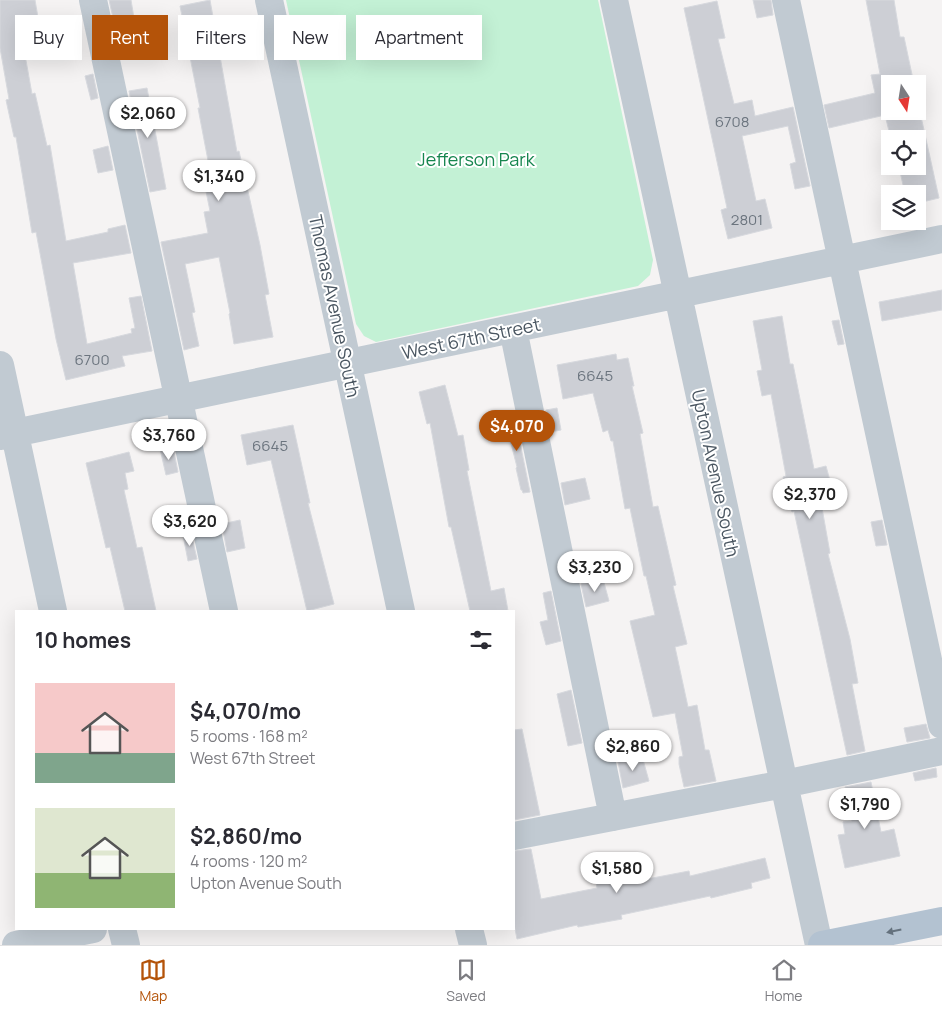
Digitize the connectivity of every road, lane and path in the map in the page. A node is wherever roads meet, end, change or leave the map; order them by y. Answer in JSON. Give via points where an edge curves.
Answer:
{"nodes":[{"id":1,"x":93,"y":0,"type":"edge"},
{"id":2,"x":269,"y":0,"type":"edge"},
{"id":3,"x":614,"y":0,"type":"edge"},
{"id":4,"x":786,"y":0,"type":"edge"},
{"id":5,"x":942,"y":239,"type":"edge"},
{"id":6,"x":842,"y":260,"type":"junction"},
{"id":7,"x":678,"y":294,"type":"junction"},
{"id":8,"x":513,"y":329,"type":"junction"},
{"id":9,"x":348,"y":364,"type":"junction"},
{"id":10,"x":0,"y":365,"type":"edge"},
{"id":11,"x":178,"y":399,"type":"junction"},
{"id":12,"x":7,"y":434,"type":"edge"},
{"id":13,"x":53,"y":610,"type":"edge"},
{"id":14,"x":224,"y":610,"type":"edge"},
{"id":15,"x":401,"y":610,"type":"edge"},
{"id":16,"x":942,"y":725,"type":"edge"},
{"id":17,"x":942,"y":751,"type":"edge"},
{"id":18,"x":784,"y":784,"type":"junction"},
{"id":19,"x":613,"y":817,"type":"junction"},
{"id":20,"x":515,"y":836,"type":"edge"},
{"id":21,"x":942,"y":921,"type":"edge"},
{"id":22,"x":88,"y":930,"type":"edge"},
{"id":23,"x":122,"y":930,"type":"edge"},
{"id":24,"x":470,"y":930,"type":"edge"},
{"id":25,"x":860,"y":941,"type":"edge"},
{"id":26,"x":16,"y":945,"type":"edge"},
{"id":27,"x":126,"y":945,"type":"edge"},
{"id":28,"x":473,"y":945,"type":"edge"},
{"id":29,"x":820,"y":945,"type":"edge"}],
"edges":[{"from":1,"to":11,"type":"street"},
{"from":2,"to":9,"type":"street","name":"Thomas Avenue South"},
{"from":3,"to":7,"type":"street","name":"Upton Avenue South"},
{"from":4,"to":6,"type":"street"},
{"from":5,"to":6,"type":"street","name":"West 67th Street"},
{"from":6,"to":7,"type":"street","name":"West 67th Street"},
{"from":6,"to":16,"type":"street"},
{"from":7,"to":8,"type":"street","name":"West 67th Street"},
{"from":7,"to":18,"type":"street","name":"Upton Avenue South"},
{"from":8,"to":9,"type":"street","name":"West 67th Street"},
{"from":8,"to":19,"type":"street"},
{"from":9,"to":11,"type":"street","name":"West 67th Street"},
{"from":9,"to":15,"type":"street","name":"Thomas Avenue South"},
{"from":10,"to":12,"type":"street"},
{"from":11,"to":12,"type":"street","name":"West 67th Street"},
{"from":11,"to":14,"type":"street"},
{"from":12,"to":13,"type":"street"},
{"from":17,"to":18,"type":"street"},
{"from":18,"to":19,"type":"street"},
{"from":18,"to":29,"type":"street","name":"Upton Avenue South"},
{"from":19,"to":20,"type":"street"},
{"from":21,"to":25,"type":"main road","one_way":true},
{"from":22,"to":26,"type":"street"},
{"from":23,"to":27,"type":"street"},
{"from":24,"to":28,"type":"street"},
{"from":25,"to":29,"type":"main road"}]}
